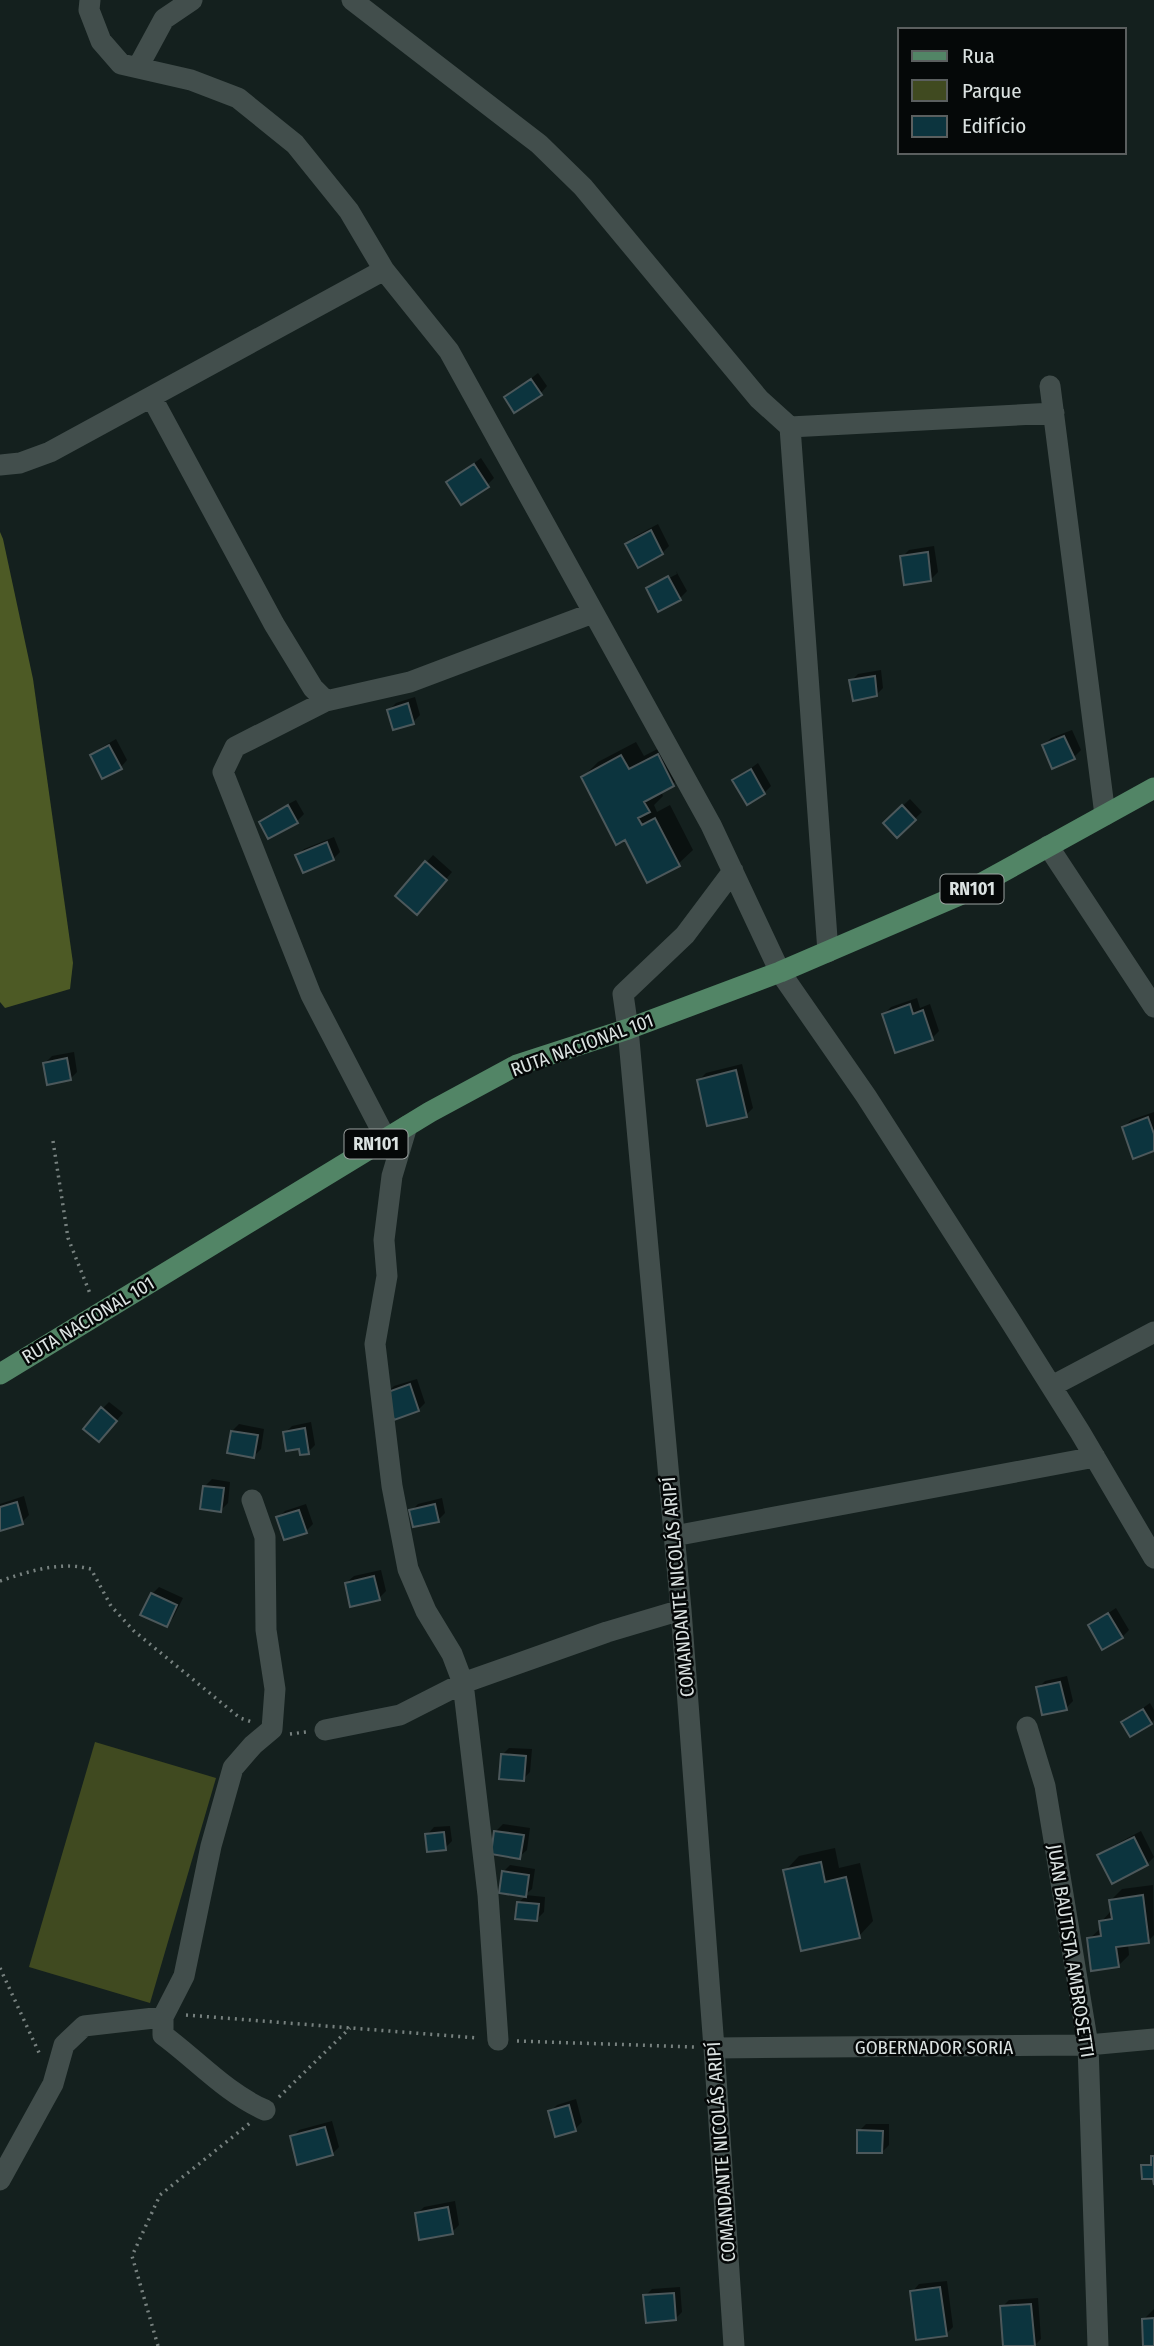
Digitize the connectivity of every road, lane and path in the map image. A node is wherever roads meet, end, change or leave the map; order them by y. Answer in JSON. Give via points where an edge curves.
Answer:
{"nodes":[{"id":1,"x":90,"y":0,"type":"edge"},
{"id":2,"x":192,"y":0,"type":"edge"},
{"id":3,"x":352,"y":0,"type":"edge"},
{"id":4,"x":138,"y":68,"type":"junction"},
{"id":5,"x":384,"y":270,"type":"junction"},
{"id":6,"x":1050,"y":386,"type":"dead end"},
{"id":7,"x":152,"y":398,"type":"junction"},
{"id":8,"x":1054,"y":414,"type":"junction"},
{"id":9,"x":790,"y":427,"type":"junction"},
{"id":10,"x":0,"y":466,"type":"edge"},
{"id":11,"x":593,"y":613,"type":"junction"},
{"id":12,"x":326,"y":701,"type":"junction"},
{"id":13,"x":1154,"y":788,"type":"edge"},
{"id":14,"x":1105,"y":815,"type":"junction"},
{"id":15,"x":1048,"y":846,"type":"junction"},
{"id":16,"x":733,"y":871,"type":"junction"},
{"id":17,"x":828,"y":952,"type":"junction"},
{"id":18,"x":780,"y":972,"type":"junction"},
{"id":19,"x":1154,"y":1007,"type":"edge"},
{"id":20,"x":628,"y":1029,"type":"junction"},
{"id":21,"x":407,"y":1126,"type":"junction"},
{"id":22,"x":386,"y":1139,"type":"junction"},
{"id":23,"x":53,"y":1141,"type":"dead end"},
{"id":24,"x":98,"y":1315,"type":"junction"},
{"id":25,"x":1154,"y":1332,"type":"edge"},
{"id":26,"x":0,"y":1374,"type":"edge"},
{"id":27,"x":1052,"y":1387,"type":"junction"},
{"id":28,"x":1095,"y":1457,"type":"junction"},
{"id":29,"x":252,"y":1500,"type":"dead end"},
{"id":30,"x":674,"y":1536,"type":"junction"},
{"id":31,"x":1154,"y":1558,"type":"edge"},
{"id":32,"x":0,"y":1581,"type":"edge"},
{"id":33,"x":681,"y":1610,"type":"junction"},
{"id":34,"x":463,"y":1683,"type":"junction"},
{"id":35,"x":1027,"y":1727,"type":"dead end"},
{"id":36,"x":272,"y":1729,"type":"junction"},
{"id":37,"x":325,"y":1730,"type":"joint"},
{"id":38,"x":0,"y":1968,"type":"edge"},
{"id":39,"x":173,"y":2016,"type":"junction"},
{"id":40,"x":351,"y":2028,"type":"junction"},
{"id":41,"x":1154,"y":2039,"type":"edge"},
{"id":42,"x":498,"y":2040,"type":"junction"},
{"id":43,"x":1088,"y":2045,"type":"junction"},
{"id":44,"x":714,"y":2048,"type":"junction"},
{"id":45,"x":53,"y":2084,"type":"junction"},
{"id":46,"x":265,"y":2110,"type":"junction"},
{"id":47,"x":0,"y":2180,"type":"edge"},
{"id":48,"x":158,"y":2346,"type":"edge"},
{"id":49,"x":734,"y":2346,"type":"edge"},
{"id":50,"x":1098,"y":2346,"type":"edge"}],
"edges":[{"from":1,"to":4,"type":"street","via":[[89,10],[101,41],[121,64]]},
{"from":2,"to":4,"type":"street","via":[[164,19]]},
{"from":3,"to":9,"type":"street","via":[[539,144],[574,178],[759,399]]},
{"from":4,"to":5,"type":"street","via":[[191,80],[238,98],[276,129],[295,145],[349,211]]},
{"from":5,"to":7,"type":"street"},
{"from":5,"to":11,"type":"street","via":[[449,351]]},
{"from":6,"to":8,"type":"street"},
{"from":7,"to":10,"type":"street","via":[[50,452]]},
{"from":7,"to":12,"type":"street","via":[[274,624]]},
{"from":8,"to":9,"type":"street"},
{"from":8,"to":14,"type":"street"},
{"from":9,"to":17,"type":"street"},
{"from":11,"to":12,"type":"street","via":[[411,681]]},
{"from":11,"to":16,"type":"street"},
{"from":12,"to":22,"type":"street","via":[[235,747],[223,772],[312,995]]},
{"from":13,"to":14,"type":"main road","name":"RUTA NACIONAL 101","number":"RN101"},
{"from":14,"to":15,"type":"main road","name":"RUTA NACIONAL 101","number":"RN101"},
{"from":15,"to":17,"type":"main road","name":"RUTA NACIONAL 101","number":"RN101","via":[[964,893]]},
{"from":15,"to":19,"type":"street"},
{"from":16,"to":18,"type":"street"},
{"from":16,"to":20,"type":"street","name":"COMANDANTE NICOLÁS ARIPÍ","via":[[685,935],[622,994]]},
{"from":17,"to":18,"type":"main road","name":"RUTA NACIONAL 101","number":"RN101"},
{"from":18,"to":20,"type":"main road","name":"RUTA NACIONAL 101","number":"RN101"},
{"from":18,"to":27,"type":"street","via":[[866,1096]]},
{"from":20,"to":21,"type":"main road","name":"RUTA NACIONAL 101","number":"RN101","via":[[517,1065]]},
{"from":20,"to":30,"type":"street","name":"COMANDANTE NICOLÁS ARIPÍ"},
{"from":21,"to":22,"type":"main road","name":"RUTA NACIONAL 101","number":"RN101"},
{"from":21,"to":34,"type":"street","via":[[392,1176],[384,1240],[387,1276],[375,1344],[392,1486],[408,1569]]},
{"from":22,"to":24,"type":"main road","name":"RUTA NACIONAL 101","number":"RN101"},
{"from":23,"to":24,"type":"path","via":[[68,1238]]},
{"from":24,"to":26,"type":"main road","name":"RUTA NACIONAL 101","number":"RN101"},
{"from":25,"to":27,"type":"street"},
{"from":27,"to":28,"type":"street"},
{"from":28,"to":30,"type":"street"},
{"from":28,"to":31,"type":"street"},
{"from":29,"to":36,"type":"street","via":[[265,1537],[267,1630],[275,1689]]},
{"from":30,"to":33,"type":"street","name":"COMANDANTE NICOLÁS ARIPÍ"},
{"from":32,"to":36,"type":"path","via":[[61,1566],[91,1569],[111,1606],[134,1631],[240,1718]]},
{"from":33,"to":34,"type":"street"},
{"from":33,"to":44,"type":"street","name":"COMANDANTE NICOLÁS ARIPÍ"},
{"from":34,"to":37,"type":"street","via":[[400,1715]]},
{"from":34,"to":42,"type":"street","via":[[488,1895]]},
{"from":35,"to":43,"type":"street","name":"JUAN BAUTISTA AMBROSETTI","via":[[1045,1786]]},
{"from":36,"to":37,"type":"path","via":[[286,1734]]},
{"from":36,"to":39,"type":"street","via":[[233,1768]]},
{"from":38,"to":45,"type":"path"},
{"from":39,"to":40,"type":"path"},
{"from":39,"to":45,"type":"street","via":[[84,2026],[64,2045]]},
{"from":39,"to":46,"type":"street","via":[[163,2035],[229,2089]]},
{"from":40,"to":42,"type":"path"},
{"from":40,"to":46,"type":"path"},
{"from":41,"to":43,"type":"street","name":"GOBERNADOR SORIA"},
{"from":42,"to":44,"type":"path"},
{"from":43,"to":44,"type":"street","name":"GOBERNADOR SORIA"},
{"from":43,"to":50,"type":"street","name":"JUAN BAUTISTA AMBROSETTI"},
{"from":44,"to":49,"type":"street","name":"COMANDANTE NICOLÁS ARIPÍ"},
{"from":45,"to":47,"type":"street"},
{"from":46,"to":48,"type":"path","via":[[160,2195],[132,2256]]}]}
